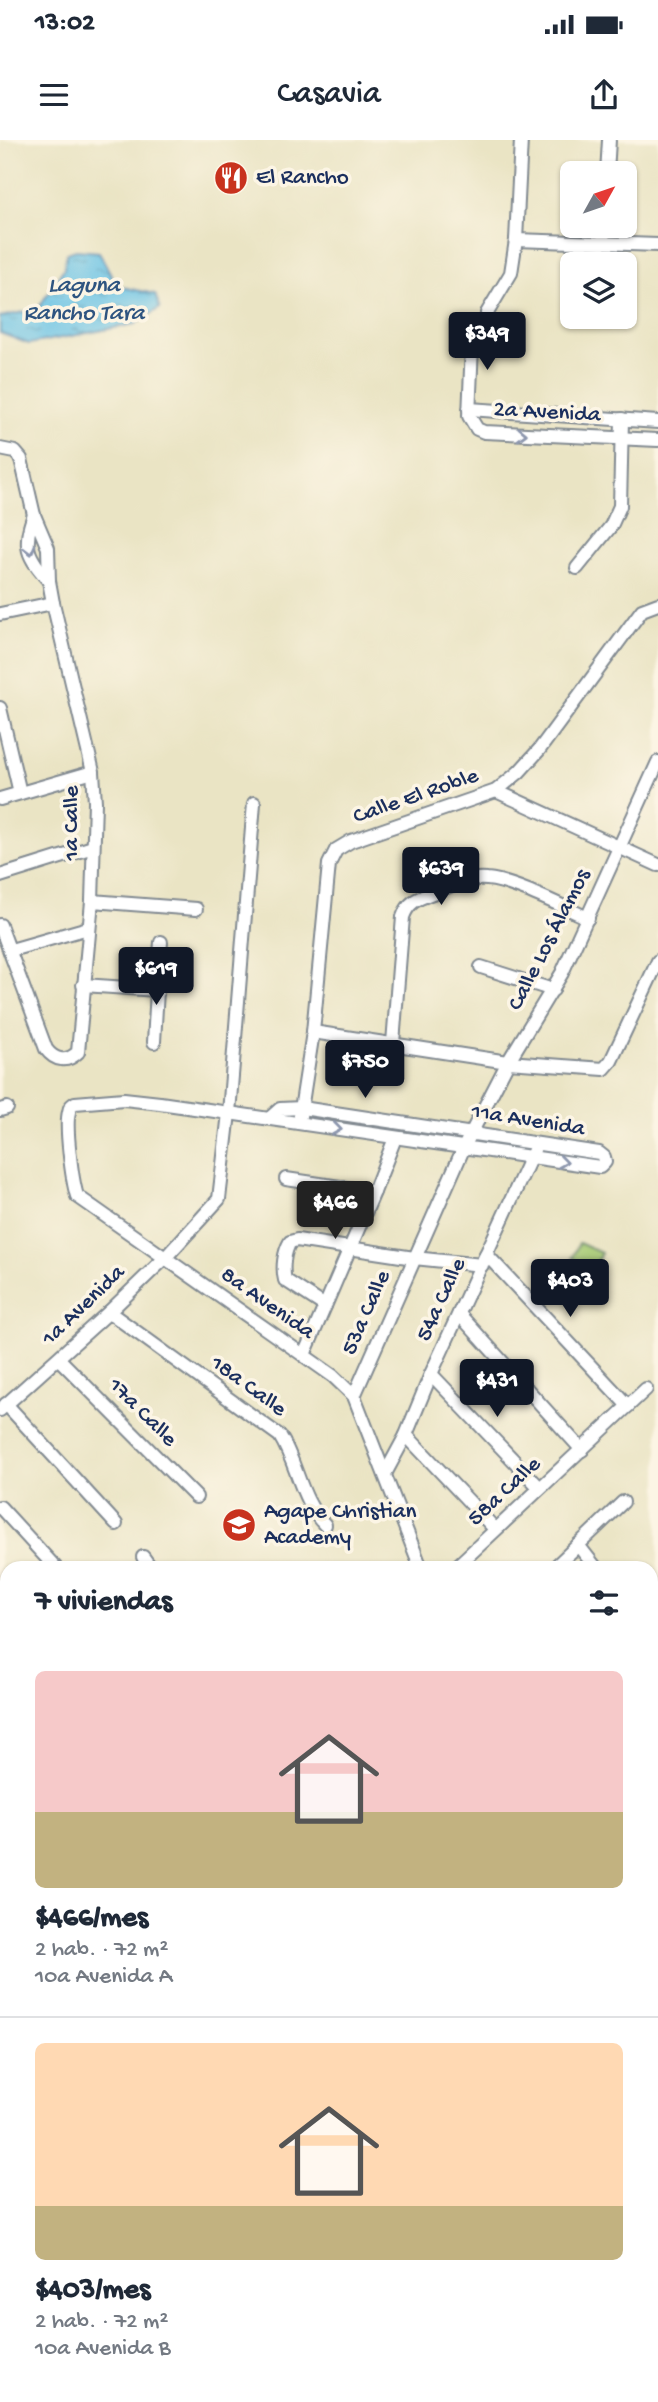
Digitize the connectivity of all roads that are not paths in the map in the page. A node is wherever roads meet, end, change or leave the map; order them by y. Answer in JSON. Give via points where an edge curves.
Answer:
{"nodes":[{"id":1,"x":522,"y":140,"type":"edge"},
{"id":2,"x":609,"y":140,"type":"edge"},
{"id":3,"x":608,"y":161,"type":"edge"},
{"id":4,"x":603,"y":238,"type":"edge"},
{"id":5,"x":516,"y":240,"type":"junction"},
{"id":6,"x":603,"y":243,"type":"junction"},
{"id":7,"x":658,"y":245,"type":"edge"},
{"id":8,"x":488,"y":313,"type":"dead end"},
{"id":9,"x":478,"y":330,"type":"dead end"},
{"id":10,"x":470,"y":409,"type":"junction"},
{"id":11,"x":622,"y":419,"type":"junction"},
{"id":12,"x":658,"y":422,"type":"edge"},
{"id":13,"x":622,"y":437,"type":"junction"},
{"id":14,"x":658,"y":440,"type":"edge"},
{"id":15,"x":0,"y":449,"type":"edge"},
{"id":16,"x":34,"y":514,"type":"junction"},
{"id":17,"x":577,"y":568,"type":"dead end"},
{"id":18,"x":48,"y":581,"type":"junction"},
{"id":19,"x":53,"y":603,"type":"junction"},
{"id":20,"x":658,"y":604,"type":"edge"},
{"id":21,"x":0,"y":614,"type":"edge"},
{"id":22,"x":0,"y":708,"type":"edge"},
{"id":23,"x":658,"y":762,"type":"edge"},
{"id":24,"x":93,"y":772,"type":"junction"},
{"id":25,"x":496,"y":791,"type":"junction"},
{"id":26,"x":20,"y":793,"type":"junction"},
{"id":27,"x":0,"y":799,"type":"edge"},
{"id":28,"x":254,"y":803,"type":"dead end"},
{"id":29,"x":93,"y":847,"type":"junction"},
{"id":30,"x":620,"y":848,"type":"junction"},
{"id":31,"x":658,"y":865,"type":"edge"},
{"id":32,"x":0,"y":876,"type":"edge"},
{"id":33,"x":92,"y":901,"type":"junction"},
{"id":34,"x":196,"y":909,"type":"dead end"},
{"id":35,"x":588,"y":918,"type":"junction"},
{"id":36,"x":0,"y":925,"type":"edge"},
{"id":37,"x":88,"y":928,"type":"junction"},
{"id":38,"x":161,"y":942,"type":"dead end"},
{"id":39,"x":11,"y":950,"type":"junction"},
{"id":40,"x":658,"y":961,"type":"edge"},
{"id":41,"x":481,"y":967,"type":"dead end"},
{"id":42,"x":83,"y":985,"type":"junction"},
{"id":43,"x":157,"y":990,"type":"junction"},
{"id":44,"x":553,"y":990,"type":"junction"},
{"id":45,"x":313,"y":1032,"type":"junction"},
{"id":46,"x":154,"y":1042,"type":"dead end"},
{"id":47,"x":393,"y":1043,"type":"junction"},
{"id":48,"x":508,"y":1062,"type":"junction"},
{"id":49,"x":70,"y":1107,"type":"joint"},
{"id":50,"x":302,"y":1108,"type":"junction"},
{"id":51,"x":229,"y":1113,"type":"junction"},
{"id":52,"x":270,"y":1118,"type":"junction"},
{"id":53,"x":299,"y":1124,"type":"junction"},
{"id":54,"x":472,"y":1133,"type":"junction"},
{"id":55,"x":395,"y":1138,"type":"junction"},
{"id":56,"x":537,"y":1144,"type":"junction"},
{"id":57,"x":464,"y":1147,"type":"junction"},
{"id":58,"x":530,"y":1157,"type":"junction"},
{"id":59,"x":286,"y":1179,"type":"dead end"},
{"id":60,"x":374,"y":1192,"type":"junction"},
{"id":61,"x":350,"y":1248,"type":"junction"},
{"id":62,"x":165,"y":1258,"type":"junction"},
{"id":63,"x":414,"y":1258,"type":"junction"},
{"id":64,"x":484,"y":1259,"type":"junction"},
{"id":65,"x":325,"y":1306,"type":"junction"},
{"id":66,"x":109,"y":1312,"type":"junction"},
{"id":67,"x":459,"y":1314,"type":"junction"},
{"id":68,"x":304,"y":1355,"type":"junction"},
{"id":69,"x":59,"y":1359,"type":"junction"},
{"id":70,"x":431,"y":1374,"type":"junction"},
{"id":71,"x":646,"y":1389,"type":"dead end"},
{"id":72,"x":354,"y":1396,"type":"junction"},
{"id":73,"x":628,"y":1406,"type":"junction"},
{"id":74,"x":3,"y":1407,"type":"edge"},
{"id":75,"x":406,"y":1435,"type":"junction"},
{"id":76,"x":582,"y":1450,"type":"junction"},
{"id":77,"x":386,"y":1474,"type":"junction"},
{"id":78,"x":540,"y":1488,"type":"junction"},
{"id":79,"x":196,"y":1497,"type":"dead end"},
{"id":80,"x":623,"y":1502,"type":"dead end"},
{"id":81,"x":0,"y":1507,"type":"edge"},
{"id":82,"x":117,"y":1524,"type":"dead end"},
{"id":83,"x":325,"y":1525,"type":"dead end"},
{"id":84,"x":495,"y":1529,"type":"junction"},
{"id":85,"x":578,"y":1545,"type":"junction"},
{"id":86,"x":50,"y":1561,"type":"edge"},
{"id":87,"x":418,"y":1561,"type":"edge"},
{"id":88,"x":462,"y":1561,"type":"edge"},
{"id":89,"x":561,"y":1561,"type":"edge"},
{"id":90,"x":591,"y":1561,"type":"edge"}],
"edges":[{"from":1,"to":5,"type":"street"},
{"from":2,"to":3,"type":"street"},
{"from":4,"to":6,"type":"street"},
{"from":5,"to":6,"type":"street"},
{"from":5,"to":8,"type":"street","via":[[511,273]]},
{"from":6,"to":7,"type":"street"},
{"from":9,"to":10,"type":"street","via":[[472,345]]},
{"from":10,"to":11,"type":"street","name":"2a Avenida"},
{"from":10,"to":13,"type":"street","name":"2a Avenida","one_way":true,"via":[[472,423],[484,432]]},
{"from":11,"to":12,"type":"street","name":"2a Avenida"},
{"from":11,"to":13,"type":"street"},
{"from":13,"to":14,"type":"street","name":"2a Avenida"},
{"from":13,"to":17,"type":"street","via":[[620,506],[611,526]]},
{"from":15,"to":16,"type":"street","name":"1a Calle","via":[[15,452],[21,460]]},
{"from":16,"to":18,"type":"street","name":"1a Calle","via":[[48,548]]},
{"from":16,"to":18,"type":"street","name":"1a Calle","one_way":true,"via":[[27,550]]},
{"from":18,"to":19,"type":"street","name":"1a Calle"},
{"from":19,"to":21,"type":"street"},
{"from":19,"to":24,"type":"street","name":"1a Calle"},
{"from":20,"to":25,"type":"street","name":"Calle El Roble","via":[[642,610],[538,750]]},
{"from":22,"to":26,"type":"street"},
{"from":23,"to":30,"type":"street","name":"Calle Los Álamos"},
{"from":24,"to":26,"type":"street"},
{"from":24,"to":29,"type":"street","name":"1a Calle"},
{"from":25,"to":30,"type":"street"},
{"from":25,"to":45,"type":"street","name":"Calle El Roble","via":[[336,850],[329,864]]},
{"from":26,"to":27,"type":"street"},
{"from":28,"to":51,"type":"street","name":"1a Avenida"},
{"from":29,"to":32,"type":"street"},
{"from":29,"to":33,"type":"street","name":"1a Calle"},
{"from":30,"to":31,"type":"street"},
{"from":30,"to":35,"type":"street","name":"Calle Los Álamos"},
{"from":33,"to":34,"type":"street"},
{"from":33,"to":37,"type":"street","name":"1a Calle"},
{"from":35,"to":44,"type":"street","name":"Calle Los Álamos"},
{"from":35,"to":47,"type":"street","via":[[485,878],[413,901],[403,917]]},
{"from":36,"to":39,"type":"street"},
{"from":37,"to":39,"type":"street"},
{"from":37,"to":42,"type":"street","name":"1a Calle"},
{"from":38,"to":43,"type":"street"},
{"from":39,"to":42,"type":"street","name":"1a Calle","via":[[46,1049],[61,1060],[78,1052]]},
{"from":40,"to":48,"type":"street","via":[[604,1069]]},
{"from":41,"to":44,"type":"street"},
{"from":42,"to":43,"type":"street"},
{"from":43,"to":46,"type":"street"},
{"from":44,"to":48,"type":"street","name":"Calle Los Álamos"},
{"from":45,"to":47,"type":"street"},
{"from":45,"to":50,"type":"street","name":"Calle El Roble"},
{"from":47,"to":48,"type":"street"},
{"from":48,"to":54,"type":"street","name":"Calle Los Álamos"},
{"from":49,"to":51,"type":"street","name":"11a Avenida","via":[[124,1099]]},
{"from":49,"to":62,"type":"street","name":"8a Avenida","via":[[76,1196]]},
{"from":50,"to":52,"type":"street","name":"11a Avenida","via":[[280,1109]]},
{"from":50,"to":53,"type":"street","name":"Calle El Roble"},
{"from":50,"to":54,"type":"street","name":"11a Avenida"},
{"from":51,"to":52,"type":"street","name":"11a Avenida"},
{"from":51,"to":62,"type":"street","name":"1a Avenida","via":[[219,1199]]},
{"from":52,"to":53,"type":"street","name":"11a Avenida"},
{"from":53,"to":55,"type":"street","name":"11a Avenida","one_way":true},
{"from":54,"to":56,"type":"street","name":"11a Avenida"},
{"from":54,"to":57,"type":"street","name":"53a Calle"},
{"from":55,"to":57,"type":"street","name":"11a Avenida"},
{"from":55,"to":60,"type":"street"},
{"from":56,"to":58,"type":"street","name":"54a Calle"},
{"from":58,"to":56,"type":"street","name":"11a Avenida","one_way":true,"via":[[600,1167],[605,1162],[599,1153]]},
{"from":57,"to":58,"type":"street","name":"11a Avenida"},
{"from":57,"to":63,"type":"street","name":"53a Calle"},
{"from":58,"to":64,"type":"street","name":"54a Calle"},
{"from":59,"to":60,"type":"street"},
{"from":60,"to":61,"type":"street"},
{"from":61,"to":63,"type":"street"},
{"from":61,"to":65,"type":"street"},
{"from":61,"to":65,"type":"street","via":[[297,1240],[286,1249],[285,1280]]},
{"from":62,"to":66,"type":"street","name":"1a Avenida"},
{"from":62,"to":68,"type":"street","name":"8a Avenida"},
{"from":63,"to":64,"type":"street"},
{"from":63,"to":72,"type":"street","name":"53a Calle"},
{"from":64,"to":67,"type":"street","name":"54a Calle"},
{"from":64,"to":73,"type":"street"},
{"from":65,"to":68,"type":"street"},
{"from":66,"to":69,"type":"street","name":"1a Avenida"},
{"from":66,"to":83,"type":"street","name":"18a Calle","via":[[280,1436],[303,1495]]},
{"from":67,"to":70,"type":"street","name":"54a Calle"},
{"from":67,"to":76,"type":"street"},
{"from":68,"to":72,"type":"street","name":"8a Avenida"},
{"from":69,"to":74,"type":"street","name":"1a Avenida"},
{"from":69,"to":79,"type":"street","name":"17a Calle"},
{"from":70,"to":75,"type":"street","name":"54a Calle"},
{"from":70,"to":78,"type":"street"},
{"from":71,"to":73,"type":"street","name":"58a Calle"},
{"from":72,"to":77,"type":"street","name":"8a Avenida"},
{"from":73,"to":76,"type":"street","name":"58a Calle"},
{"from":74,"to":82,"type":"street"},
{"from":75,"to":77,"type":"street","name":"54a Calle"},
{"from":75,"to":84,"type":"street"},
{"from":76,"to":78,"type":"street","name":"58a Calle"},
{"from":77,"to":87,"type":"street","name":"8a Avenida"},
{"from":78,"to":84,"type":"street","name":"58a Calle"},
{"from":80,"to":85,"type":"street"},
{"from":81,"to":86,"type":"street"},
{"from":84,"to":88,"type":"street","name":"58a Calle"},
{"from":85,"to":89,"type":"street"},
{"from":85,"to":90,"type":"street"}]}
